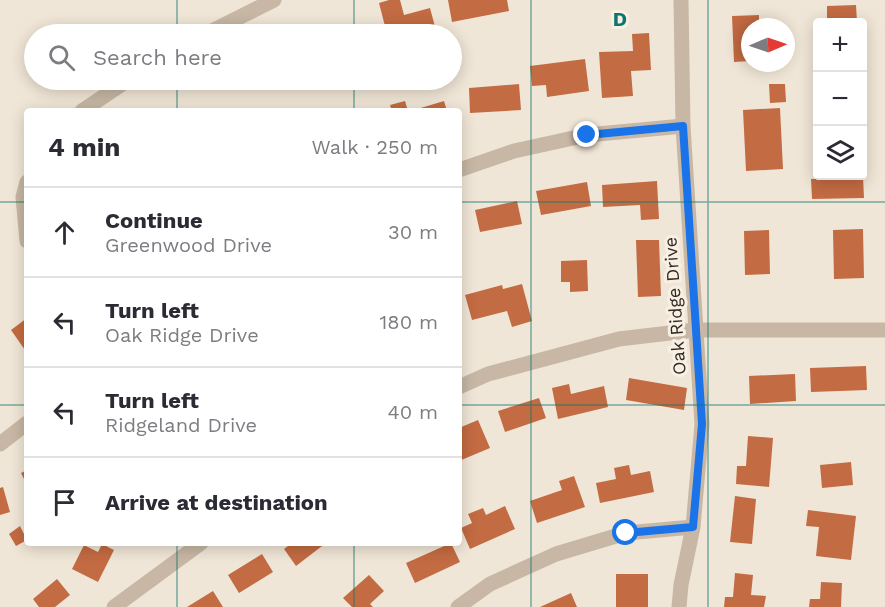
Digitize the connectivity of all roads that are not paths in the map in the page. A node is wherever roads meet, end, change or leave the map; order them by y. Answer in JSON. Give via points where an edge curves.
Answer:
{"nodes":[{"id":1,"x":274,"y":0,"type":"edge"},
{"id":2,"x":681,"y":0,"type":"edge"},
{"id":3,"x":226,"y":24,"type":"edge"},
{"id":4,"x":113,"y":90,"type":"edge"},
{"id":5,"x":86,"y":108,"type":"edge"},
{"id":6,"x":683,"y":126,"type":"junction"},
{"id":7,"x":462,"y":169,"type":"edge"},
{"id":8,"x":695,"y":330,"type":"junction"},
{"id":9,"x":885,"y":330,"type":"edge"},
{"id":10,"x":462,"y":386,"type":"edge"},
{"id":11,"x":24,"y":425,"type":"edge"},
{"id":12,"x":0,"y":444,"type":"edge"},
{"id":13,"x":693,"y":527,"type":"junction"},
{"id":14,"x":197,"y":546,"type":"edge"},
{"id":15,"x":114,"y":607,"type":"edge"},
{"id":16,"x":458,"y":607,"type":"edge"},
{"id":17,"x":679,"y":607,"type":"edge"}],
"edges":[{"from":1,"to":3,"type":"street"},
{"from":2,"to":6,"type":"street","name":"Oak Ridge Drive"},
{"from":4,"to":5,"type":"street"},
{"from":6,"to":7,"type":"street","via":[[587,135],[514,151]]},
{"from":6,"to":8,"type":"street","name":"Oak Ridge Drive"},
{"from":8,"to":9,"type":"street"},
{"from":8,"to":10,"type":"street","via":[[619,339],[488,374]]},
{"from":8,"to":13,"type":"street","name":"Oak Ridge Drive","via":[[702,424]]},
{"from":11,"to":12,"type":"street"},
{"from":13,"to":16,"type":"street","via":[[626,533],[556,554],[490,584]]},
{"from":13,"to":17,"type":"street","name":"Oak Ridge Drive"},
{"from":14,"to":15,"type":"street"}]}
